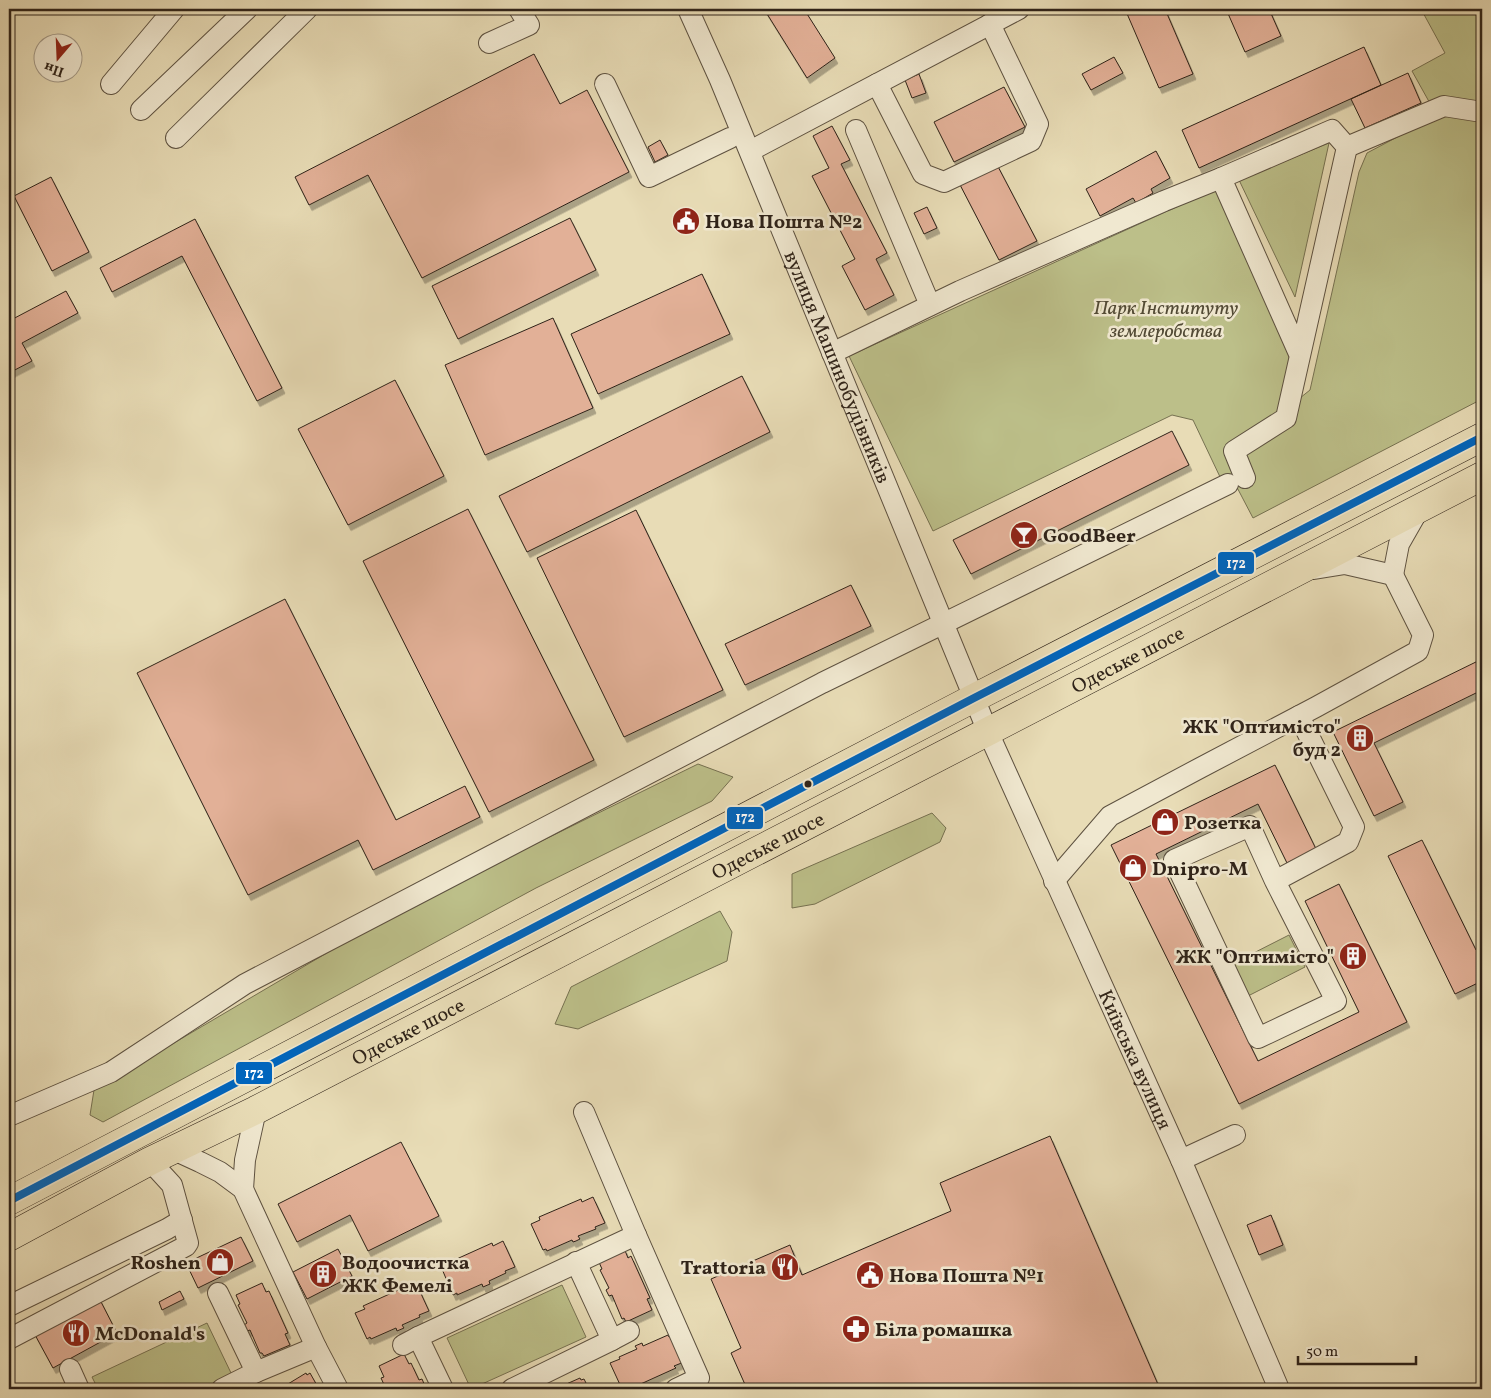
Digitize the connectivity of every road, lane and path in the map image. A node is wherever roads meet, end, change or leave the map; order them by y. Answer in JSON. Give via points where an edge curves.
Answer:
{"nodes":[{"id":1,"x":174,"y":9,"type":"edge"},
{"id":2,"x":247,"y":9,"type":"edge"},
{"id":3,"x":306,"y":9,"type":"edge"},
{"id":4,"x":519,"y":9,"type":"edge"},
{"id":5,"x":688,"y":9,"type":"edge"},
{"id":6,"x":1018,"y":9,"type":"edge"},
{"id":7,"x":990,"y":24,"type":"junction"},
{"id":8,"x":489,"y":43,"type":"dead end"},
{"id":9,"x":111,"y":84,"type":"dead end"},
{"id":10,"x":605,"y":84,"type":"dead end"},
{"id":11,"x":877,"y":84,"type":"junction"},
{"id":12,"x":141,"y":110,"type":"dead end"},
{"id":13,"x":1482,"y":112,"type":"edge"},
{"id":14,"x":856,"y":130,"type":"dead end"},
{"id":15,"x":176,"y":138,"type":"dead end"},
{"id":16,"x":730,"y":138,"type":"dead end"},
{"id":17,"x":1347,"y":147,"type":"junction"},
{"id":18,"x":750,"y":151,"type":"junction"},
{"id":19,"x":1221,"y":178,"type":"junction"},
{"id":20,"x":930,"y":305,"type":"junction"},
{"id":21,"x":832,"y":353,"type":"junction"},
{"id":22,"x":1300,"y":356,"type":"junction"},
{"id":23,"x":1482,"y":437,"type":"edge"},
{"id":24,"x":1475,"y":485,"type":"edge"},
{"id":25,"x":1419,"y":509,"type":"junction"},
{"id":26,"x":1298,"y":572,"type":"junction"},
{"id":27,"x":1393,"y":575,"type":"junction"},
{"id":28,"x":943,"y":622,"type":"junction"},
{"id":29,"x":974,"y":698,"type":"junction"},
{"id":30,"x":1299,"y":716,"type":"junction"},
{"id":31,"x":988,"y":732,"type":"junction"},
{"id":32,"x":1054,"y":881,"type":"junction"},
{"id":33,"x":1275,"y":881,"type":"junction"},
{"id":34,"x":256,"y":1110,"type":"junction"},
{"id":35,"x":584,"y":1112,"type":"dead end"},
{"id":36,"x":9,"y":1116,"type":"edge"},
{"id":37,"x":1236,"y":1135,"type":"dead end"},
{"id":38,"x":162,"y":1156,"type":"junction"},
{"id":39,"x":1181,"y":1160,"type":"junction"},
{"id":40,"x":243,"y":1189,"type":"junction"},
{"id":41,"x":9,"y":1200,"type":"edge"},
{"id":42,"x":182,"y":1220,"type":"junction"},
{"id":43,"x":636,"y":1234,"type":"junction"},
{"id":44,"x":9,"y":1237,"type":"edge"},
{"id":45,"x":576,"y":1262,"type":"junction"},
{"id":46,"x":218,"y":1293,"type":"dead end"},
{"id":47,"x":9,"y":1306,"type":"edge"},
{"id":48,"x":9,"y":1339,"type":"edge"},
{"id":49,"x":316,"y":1347,"type":"junction"},
{"id":50,"x":70,"y":1370,"type":"dead end"},
{"id":51,"x":256,"y":1372,"type":"junction"},
{"id":52,"x":79,"y":1389,"type":"edge"},
{"id":53,"x":222,"y":1389,"type":"edge"},
{"id":54,"x":338,"y":1389,"type":"edge"},
{"id":55,"x":443,"y":1389,"type":"edge"},
{"id":56,"x":512,"y":1389,"type":"edge"},
{"id":57,"x":676,"y":1389,"type":"edge"},
{"id":58,"x":1279,"y":1389,"type":"edge"}],
"edges":[{"from":1,"to":9,"type":"street"},
{"from":2,"to":12,"type":"street"},
{"from":3,"to":15,"type":"street"},
{"from":4,"to":8,"type":"street","via":[[529,25]]},
{"from":5,"to":18,"type":"street","name":"вулиця Машинобудівників"},
{"from":6,"to":7,"type":"street"},
{"from":7,"to":11,"type":"street"},
{"from":7,"to":11,"type":"street","via":[[1038,124],[1031,141],[944,182],[923,174]]},
{"from":10,"to":16,"type":"street","via":[[649,177]]},
{"from":11,"to":18,"type":"street"},
{"from":13,"to":17,"type":"street","via":[[1444,106]]},
{"from":14,"to":20,"type":"street"},
{"from":17,"to":19,"type":"street","via":[[1332,130]]},
{"from":17,"to":22,"type":"street"},
{"from":18,"to":21,"type":"street","name":"вулиця Машинобудівників"},
{"from":19,"to":20,"type":"street"},
{"from":19,"to":22,"type":"street"},
{"from":20,"to":21,"type":"street"},
{"from":21,"to":28,"type":"street","name":"вулиця Машинобудівників"},
{"from":22,"to":28,"type":"street","via":[[1286,418],[1234,451],[1236,481]]},
{"from":23,"to":29,"type":"highway","name":"Одеське шосе"},
{"from":24,"to":25,"type":"highway","name":"Одеське шосе"},
{"from":25,"to":26,"type":"highway","name":"Одеське шосе"},
{"from":25,"to":27,"type":"street","via":[[1399,544]]},
{"from":26,"to":27,"type":"street","via":[[1345,564]]},
{"from":26,"to":31,"type":"highway","name":"Одеське шосе"},
{"from":27,"to":30,"type":"street","via":[[1423,635],[1418,651]]},
{"from":28,"to":29,"type":"street","name":"вулиця Машинобудівників"},
{"from":28,"to":36,"type":"street","via":[[245,984],[111,1072]]},
{"from":29,"to":31,"type":"street","name":"вулиця Машинобудівників"},
{"from":29,"to":41,"type":"highway","name":"Одеське шосе"},
{"from":30,"to":32,"type":"street","via":[[1110,816]]},
{"from":30,"to":33,"type":"street","via":[[1354,827],[1348,842]]},
{"from":31,"to":32,"type":"street","name":"Київська вулиця"},
{"from":31,"to":34,"type":"highway","name":"Одеське шосе"},
{"from":32,"to":39,"type":"street","name":"Київська вулиця"},
{"from":33,"to":33,"type":"street","via":[[1336,1001],[1258,1038],[1174,860],[1250,826]]},
{"from":34,"to":38,"type":"highway","name":"Одеське шосе"},
{"from":34,"to":40,"type":"street","via":[[249,1136]]},
{"from":35,"to":43,"type":"street"},
{"from":37,"to":39,"type":"street"},
{"from":38,"to":40,"type":"street","via":[[200,1162]]},
{"from":38,"to":42,"type":"street"},
{"from":38,"to":44,"type":"highway","name":"Одеське шосе"},
{"from":39,"to":58,"type":"street","name":"Київська вулиця"},
{"from":40,"to":49,"type":"street"},
{"from":42,"to":47,"type":"street"},
{"from":42,"to":48,"type":"street","via":[[186,1246]]},
{"from":43,"to":45,"type":"street"},
{"from":43,"to":57,"type":"street","via":[[699,1378]]},
{"from":45,"to":55,"type":"street","via":[[410,1341]]},
{"from":45,"to":56,"type":"street","via":[[620,1336]]},
{"from":46,"to":51,"type":"street"},
{"from":49,"to":51,"type":"street"},
{"from":49,"to":54,"type":"street"},
{"from":50,"to":52,"type":"street"},
{"from":51,"to":53,"type":"street"}]}
